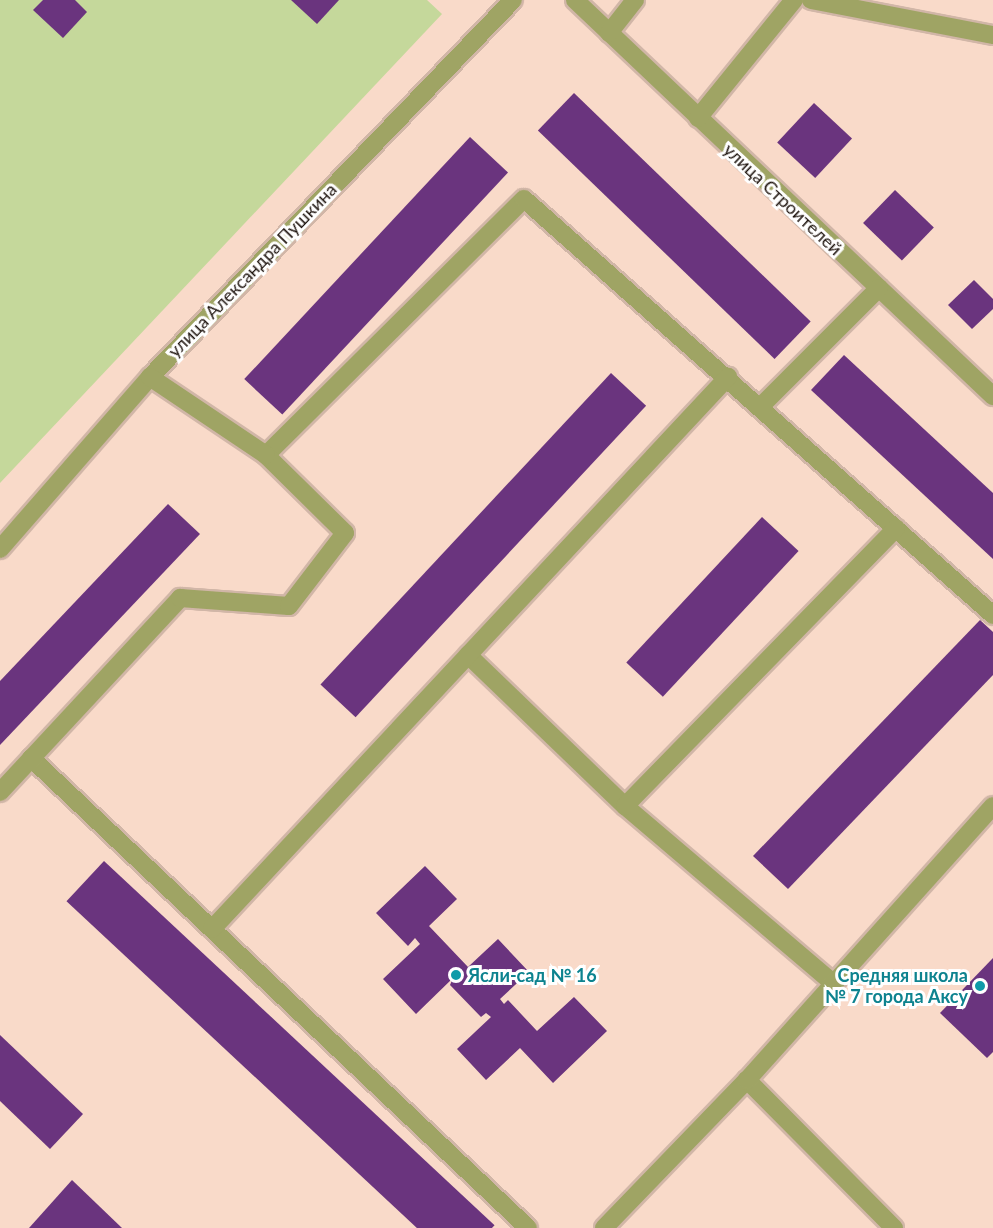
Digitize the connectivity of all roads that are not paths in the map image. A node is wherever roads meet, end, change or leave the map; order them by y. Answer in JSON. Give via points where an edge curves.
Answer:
{"nodes":[{"id":1,"x":513,"y":0,"type":"edge"},
{"id":2,"x":575,"y":0,"type":"edge"},
{"id":3,"x":635,"y":0,"type":"edge"},
{"id":4,"x":794,"y":0,"type":"edge"},
{"id":5,"x":811,"y":0,"type":"edge"},
{"id":6,"x":609,"y":33,"type":"junction"},
{"id":7,"x":993,"y":35,"type":"edge"},
{"id":8,"x":698,"y":118,"type":"junction"},
{"id":9,"x":879,"y":288,"type":"junction"},
{"id":10,"x":150,"y":377,"type":"junction"},
{"id":11,"x":728,"y":377,"type":"junction"},
{"id":12,"x":993,"y":396,"type":"edge"},
{"id":13,"x":761,"y":406,"type":"junction"},
{"id":14,"x":266,"y":455,"type":"junction"},
{"id":15,"x":896,"y":528,"type":"junction"},
{"id":16,"x":0,"y":549,"type":"edge"},
{"id":17,"x":993,"y":615,"type":"edge"},
{"id":18,"x":468,"y":656,"type":"junction"},
{"id":19,"x":31,"y":759,"type":"junction"},
{"id":20,"x":0,"y":792,"type":"edge"},
{"id":21,"x":625,"y":806,"type":"junction"},
{"id":22,"x":993,"y":806,"type":"edge"},
{"id":23,"x":212,"y":929,"type":"junction"},
{"id":24,"x":833,"y":983,"type":"junction"},
{"id":25,"x":747,"y":1080,"type":"junction"},
{"id":26,"x":528,"y":1228,"type":"edge"},
{"id":27,"x":604,"y":1228,"type":"edge"},
{"id":28,"x":894,"y":1228,"type":"edge"}],
"edges":[{"from":1,"to":10,"type":"street","name":"улица Александра Пушкина"},
{"from":2,"to":6,"type":"street","name":"улица Строителей"},
{"from":3,"to":6,"type":"street"},
{"from":4,"to":8,"type":"street"},
{"from":5,"to":7,"type":"street"},
{"from":6,"to":8,"type":"street","name":"улица Строителей"},
{"from":8,"to":9,"type":"street","name":"улица Строителей"},
{"from":9,"to":12,"type":"street","name":"улица Строителей"},
{"from":9,"to":13,"type":"street"},
{"from":10,"to":14,"type":"street"},
{"from":10,"to":16,"type":"street","name":"улица Александра Пушкина"},
{"from":11,"to":13,"type":"street"},
{"from":11,"to":14,"type":"street","via":[[524,199]]},
{"from":11,"to":18,"type":"street"},
{"from":13,"to":15,"type":"street"},
{"from":14,"to":19,"type":"street","via":[[345,533],[289,606],[180,597]]},
{"from":15,"to":17,"type":"street"},
{"from":15,"to":21,"type":"street"},
{"from":18,"to":21,"type":"street"},
{"from":18,"to":23,"type":"street"},
{"from":19,"to":20,"type":"street"},
{"from":19,"to":23,"type":"street"},
{"from":21,"to":24,"type":"street"},
{"from":22,"to":24,"type":"street"},
{"from":23,"to":26,"type":"street"},
{"from":24,"to":25,"type":"street"},
{"from":25,"to":27,"type":"street"},
{"from":25,"to":28,"type":"street"}]}
